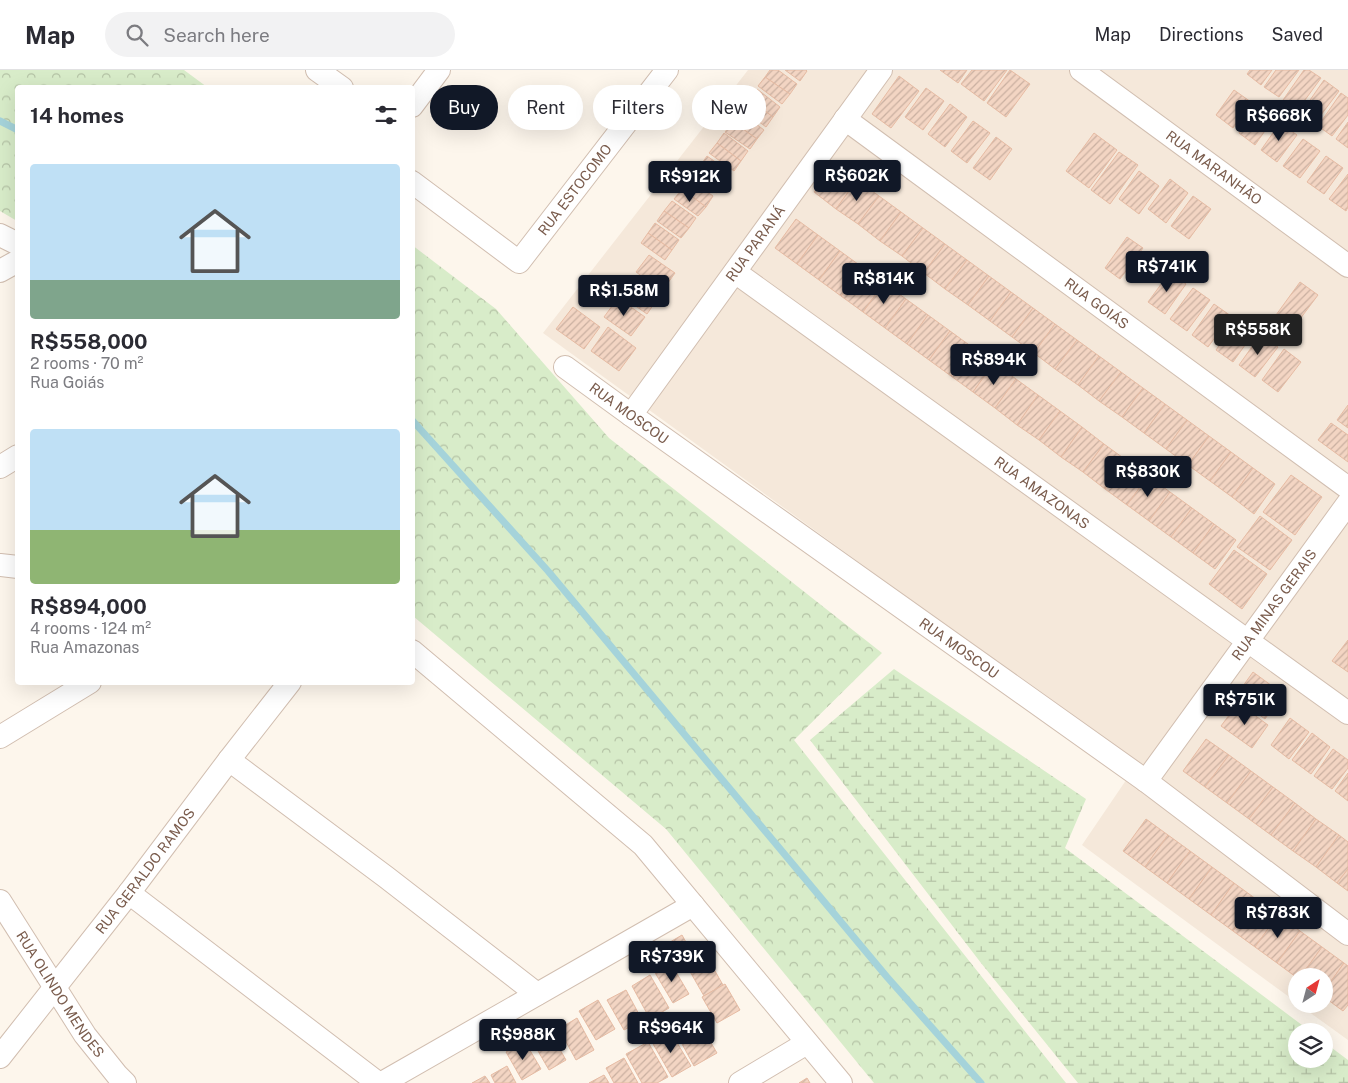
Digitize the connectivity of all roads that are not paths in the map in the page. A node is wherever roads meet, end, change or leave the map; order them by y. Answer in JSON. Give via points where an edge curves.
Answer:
{"nodes":[{"id":1,"x":317,"y":70,"type":"edge"},
{"id":2,"x":439,"y":70,"type":"edge"},
{"id":3,"x":667,"y":70,"type":"edge"},
{"id":4,"x":881,"y":70,"type":"edge"},
{"id":5,"x":1081,"y":70,"type":"edge"},
{"id":6,"x":338,"y":85,"type":"edge"},
{"id":7,"x":415,"y":102,"type":"edge"},
{"id":8,"x":845,"y":120,"type":"junction"},
{"id":9,"x":415,"y":184,"type":"edge"},
{"id":10,"x":0,"y":235,"type":"edge"},
{"id":11,"x":15,"y":242,"type":"edge"},
{"id":12,"x":15,"y":263,"type":"edge"},
{"id":13,"x":1348,"y":266,"type":"edge"},
{"id":14,"x":0,"y":271,"type":"edge"},
{"id":15,"x":735,"y":272,"type":"junction"},
{"id":16,"x":565,"y":367,"type":"dead end"},
{"id":17,"x":631,"y":416,"type":"junction"},
{"id":18,"x":15,"y":458,"type":"edge"},
{"id":19,"x":0,"y":467,"type":"edge"},
{"id":20,"x":1348,"y":488,"type":"edge"},
{"id":21,"x":1348,"y":503,"type":"edge"},
{"id":22,"x":0,"y":565,"type":"edge"},
{"id":23,"x":15,"y":567,"type":"edge"},
{"id":24,"x":1248,"y":641,"type":"junction"},
{"id":25,"x":415,"y":654,"type":"edge"},
{"id":26,"x":85,"y":685,"type":"edge"},
{"id":27,"x":288,"y":685,"type":"edge"},
{"id":28,"x":1348,"y":713,"type":"edge"},
{"id":29,"x":0,"y":737,"type":"edge"},
{"id":30,"x":229,"y":760,"type":"junction"},
{"id":31,"x":1146,"y":781,"type":"junction"},
{"id":32,"x":129,"y":892,"type":"junction"},
{"id":33,"x":0,"y":901,"type":"edge"},
{"id":34,"x":693,"y":905,"type":"junction"},
{"id":35,"x":1348,"y":934,"type":"edge"},
{"id":36,"x":55,"y":987,"type":"junction"},
{"id":37,"x":537,"y":994,"type":"junction"},
{"id":38,"x":808,"y":1043,"type":"junction"},
{"id":39,"x":0,"y":1057,"type":"edge"},
{"id":40,"x":125,"y":1083,"type":"edge"},
{"id":41,"x":380,"y":1083,"type":"edge"},
{"id":42,"x":740,"y":1083,"type":"edge"},
{"id":43,"x":841,"y":1083,"type":"edge"}],
"edges":[{"from":1,"to":6,"type":"street"},
{"from":2,"to":7,"type":"street"},
{"from":3,"to":9,"type":"street","name":"RUA ESTOCOMO","via":[[519,262]]},
{"from":4,"to":8,"type":"street","name":"RUA PARANÁ"},
{"from":5,"to":13,"type":"street","name":"RUA MARANHÃO"},
{"from":8,"to":15,"type":"street","name":"RUA PARANÁ"},
{"from":8,"to":20,"type":"street","name":"RUA GOIÁS"},
{"from":10,"to":11,"type":"street"},
{"from":12,"to":14,"type":"street"},
{"from":15,"to":17,"type":"street","name":"RUA PARANÁ"},
{"from":15,"to":24,"type":"street","name":"RUA AMAZONAS"},
{"from":16,"to":17,"type":"street","name":"RUA MOSCOU"},
{"from":17,"to":31,"type":"street","name":"RUA MOSCOU"},
{"from":18,"to":19,"type":"street"},
{"from":21,"to":24,"type":"street","name":"RUA MINAS GERAIS"},
{"from":22,"to":23,"type":"street"},
{"from":24,"to":28,"type":"street","name":"RUA AMAZONAS"},
{"from":24,"to":31,"type":"street","name":"RUA MINAS GERAIS"},
{"from":25,"to":34,"type":"street","via":[[643,845]]},
{"from":26,"to":29,"type":"street"},
{"from":27,"to":30,"type":"street","name":"RUA GERALDO RAMOS"},
{"from":30,"to":32,"type":"street","name":"RUA GERALDO RAMOS"},
{"from":30,"to":37,"type":"street"},
{"from":31,"to":35,"type":"street","name":"RUA MOSCOU"},
{"from":32,"to":36,"type":"street","name":"RUA GERALDO RAMOS"},
{"from":32,"to":41,"type":"street"},
{"from":33,"to":36,"type":"street","name":"RUA OLINDO MENDES"},
{"from":34,"to":37,"type":"street"},
{"from":34,"to":38,"type":"street"},
{"from":36,"to":39,"type":"street","name":"RUA GERALDO RAMOS"},
{"from":36,"to":40,"type":"street","name":"RUA OLINDO MENDES","via":[[85,1035]]},
{"from":37,"to":41,"type":"street"},
{"from":38,"to":42,"type":"street"},
{"from":38,"to":43,"type":"street"}]}
